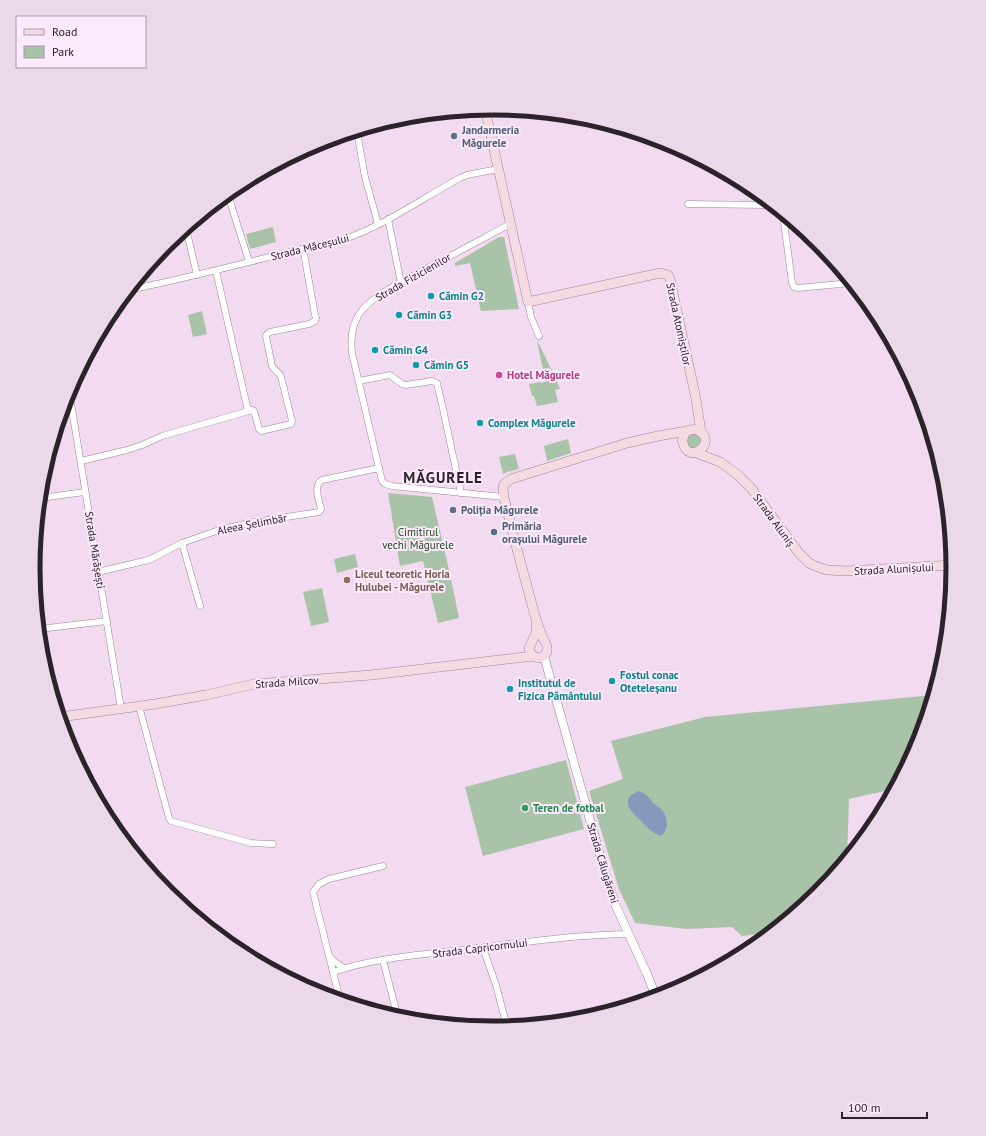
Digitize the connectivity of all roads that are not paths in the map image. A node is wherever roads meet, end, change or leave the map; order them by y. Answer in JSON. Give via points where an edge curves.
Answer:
{"nodes":[{"id":1,"x":486,"y":115,"type":"edge"},
{"id":2,"x":359,"y":135,"type":"edge"},
{"id":3,"x":498,"y":169,"type":"junction"},
{"id":4,"x":230,"y":200,"type":"edge"},
{"id":5,"x":688,"y":204,"type":"dead end"},
{"id":6,"x":764,"y":205,"type":"edge"},
{"id":7,"x":388,"y":219,"type":"junction"},
{"id":8,"x":784,"y":221,"type":"edge"},
{"id":9,"x":378,"y":224,"type":"junction"},
{"id":10,"x":510,"y":224,"type":"junction"},
{"id":11,"x":187,"y":234,"type":"edge"},
{"id":12,"x":303,"y":248,"type":"junction"},
{"id":13,"x":249,"y":261,"type":"junction"},
{"id":14,"x":216,"y":271,"type":"junction"},
{"id":15,"x":197,"y":275,"type":"junction"},
{"id":16,"x":401,"y":283,"type":"junction"},
{"id":17,"x":845,"y":284,"type":"edge"},
{"id":18,"x":137,"y":288,"type":"edge"},
{"id":19,"x":528,"y":302,"type":"junction"},
{"id":20,"x":539,"y":336,"type":"dead end"},
{"id":21,"x":359,"y":381,"type":"junction"},
{"id":22,"x":71,"y":403,"type":"edge"},
{"id":23,"x":248,"y":411,"type":"junction"},
{"id":24,"x":694,"y":431,"type":"junction"},
{"id":25,"x":658,"y":436,"type":"junction"},
{"id":26,"x":705,"y":441,"type":"junction"},
{"id":27,"x":683,"y":444,"type":"junction"},
{"id":28,"x":694,"y":452,"type":"junction"},
{"id":29,"x":715,"y":460,"type":"junction"},
{"id":30,"x":81,"y":461,"type":"junction"},
{"id":31,"x":379,"y":468,"type":"junction"},
{"id":32,"x":85,"y":492,"type":"junction"},
{"id":33,"x":461,"y":493,"type":"junction"},
{"id":34,"x":46,"y":497,"type":"edge"},
{"id":35,"x":504,"y":497,"type":"junction"},
{"id":36,"x":182,"y":543,"type":"junction"},
{"id":37,"x":946,"y":566,"type":"edge"},
{"id":38,"x":836,"y":571,"type":"joint"},
{"id":39,"x":98,"y":572,"type":"junction"},
{"id":40,"x":200,"y":606,"type":"dead end"},
{"id":41,"x":536,"y":619,"type":"junction"},
{"id":42,"x":106,"y":621,"type":"junction"},
{"id":43,"x":44,"y":627,"type":"edge"},
{"id":44,"x":545,"y":641,"type":"junction"},
{"id":45,"x":532,"y":648,"type":"junction"},
{"id":46,"x":544,"y":656,"type":"junction"},
{"id":47,"x":139,"y":706,"type":"junction"},
{"id":48,"x":121,"y":709,"type":"junction"},
{"id":49,"x":65,"y":716,"type":"edge"},
{"id":50,"x":273,"y":844,"type":"dead end"},
{"id":51,"x":383,"y":866,"type":"dead end"},
{"id":52,"x":628,"y":934,"type":"junction"},
{"id":53,"x":483,"y":948,"type":"junction"},
{"id":54,"x":330,"y":957,"type":"junction"},
{"id":55,"x":383,"y":960,"type":"junction"},
{"id":56,"x":344,"y":968,"type":"junction"},
{"id":57,"x":333,"y":972,"type":"junction"},
{"id":58,"x":654,"y":992,"type":"edge"},
{"id":59,"x":338,"y":994,"type":"edge"},
{"id":60,"x":396,"y":1010,"type":"edge"},
{"id":61,"x":505,"y":1021,"type":"edge"}],
"edges":[{"from":1,"to":3,"type":"main road"},
{"from":2,"to":9,"type":"street","via":[[365,177]]},
{"from":3,"to":7,"type":"street","name":"Strada Măceșului","via":[[460,178]]},
{"from":3,"to":10,"type":"main road"},
{"from":4,"to":13,"type":"street"},
{"from":5,"to":6,"type":"street"},
{"from":7,"to":9,"type":"street","name":"Strada Măceșului"},
{"from":7,"to":16,"type":"street"},
{"from":8,"to":17,"type":"street","via":[[794,287]]},
{"from":9,"to":12,"type":"street","name":"Strada Măceșului","via":[[342,240]]},
{"from":10,"to":16,"type":"street","name":"Strada Fizicienilor"},
{"from":10,"to":19,"type":"main road"},
{"from":11,"to":15,"type":"street"},
{"from":12,"to":13,"type":"street","name":"Strada Măceșului"},
{"from":12,"to":23,"type":"street","via":[[316,318],[309,324],[270,332],[266,336],[272,366],[280,374],[292,423],[261,431],[254,411]]},
{"from":13,"to":14,"type":"street","name":"Strada Măceșului"},
{"from":14,"to":15,"type":"street","name":"Strada Măceșului"},
{"from":14,"to":23,"type":"street"},
{"from":15,"to":18,"type":"street","name":"Strada Măceșului"},
{"from":16,"to":21,"type":"street","name":"Strada Fizicienilor","via":[[373,300],[356,320],[351,346]]},
{"from":19,"to":20,"type":"street"},
{"from":19,"to":24,"type":"main road","name":"Strada Atomiștilor","via":[[660,273],[668,275],[700,420]]},
{"from":21,"to":31,"type":"street","name":"Strada Fizicienilor"},
{"from":21,"to":33,"type":"street","via":[[390,375],[406,385],[432,381],[437,383]]},
{"from":22,"to":30,"type":"street","name":"Strada Mărășești"},
{"from":23,"to":30,"type":"street","via":[[162,436],[127,450]]},
{"from":24,"to":25,"type":"main road"},
{"from":24,"to":26,"type":"main road","via":[[704,435]]},
{"from":24,"to":27,"type":"main road","via":[[683,437]]},
{"from":25,"to":27,"type":"main road"},
{"from":25,"to":35,"type":"main road","via":[[511,479],[504,484]]},
{"from":26,"to":28,"type":"main road","via":[[701,450]]},
{"from":26,"to":29,"type":"main road","name":"Strada Aluniș"},
{"from":27,"to":28,"type":"main road","via":[[688,451]]},
{"from":28,"to":29,"type":"main road","name":"Strada Aluniș"},
{"from":29,"to":38,"type":"main road","name":"Strada Aluniș","via":[[745,481],[793,546],[809,563],[821,569]]},
{"from":30,"to":32,"type":"street","name":"Strada Mărășești"},
{"from":31,"to":33,"type":"street","name":"Strada Fizicienilor","via":[[382,481],[388,485]]},
{"from":31,"to":36,"type":"street","name":"Aleea Șelimbăr","via":[[319,481],[319,512],[235,526]]},
{"from":32,"to":34,"type":"street"},
{"from":32,"to":39,"type":"street","name":"Strada Mărășești"},
{"from":33,"to":35,"type":"street","name":"Strada Fizicienilor"},
{"from":35,"to":41,"type":"main road"},
{"from":36,"to":39,"type":"street","name":"Aleea Șelimbăr","via":[[144,561]]},
{"from":36,"to":40,"type":"street"},
{"from":37,"to":38,"type":"main road","name":"Strada Alunișului"},
{"from":39,"to":42,"type":"street","name":"Strada Mărășești"},
{"from":41,"to":44,"type":"main road"},
{"from":41,"to":45,"type":"main road"},
{"from":42,"to":43,"type":"street"},
{"from":42,"to":48,"type":"street","name":"Strada Mărășești"},
{"from":44,"to":45,"type":"main road","via":[[539,639]]},
{"from":44,"to":46,"type":"main road","via":[[548,647]]},
{"from":45,"to":46,"type":"main road","via":[[538,658]]},
{"from":45,"to":47,"type":"main road","name":"Strada Milcov","via":[[516,657],[370,675],[254,684]]},
{"from":46,"to":52,"type":"street","name":"Strada Călugăreni","via":[[606,877]]},
{"from":47,"to":48,"type":"main road","name":"Strada Milcov"},
{"from":47,"to":50,"type":"street","via":[[171,821],[251,843]]},
{"from":48,"to":49,"type":"main road","name":"Strada Milcov"},
{"from":51,"to":54,"type":"street","via":[[329,879],[319,884],[313,892]]},
{"from":52,"to":53,"type":"street","name":"Strada Capricornului","via":[[579,936]]},
{"from":52,"to":58,"type":"street","name":"Strada Călugăreni"},
{"from":53,"to":55,"type":"street","name":"Strada Capricornului"},
{"from":53,"to":61,"type":"street"},
{"from":54,"to":56,"type":"street"},
{"from":54,"to":57,"type":"street"},
{"from":55,"to":56,"type":"street","name":"Strada Capricornului"},
{"from":55,"to":60,"type":"street"},
{"from":56,"to":57,"type":"street","name":"Strada Capricornului"},
{"from":57,"to":59,"type":"street"}]}
